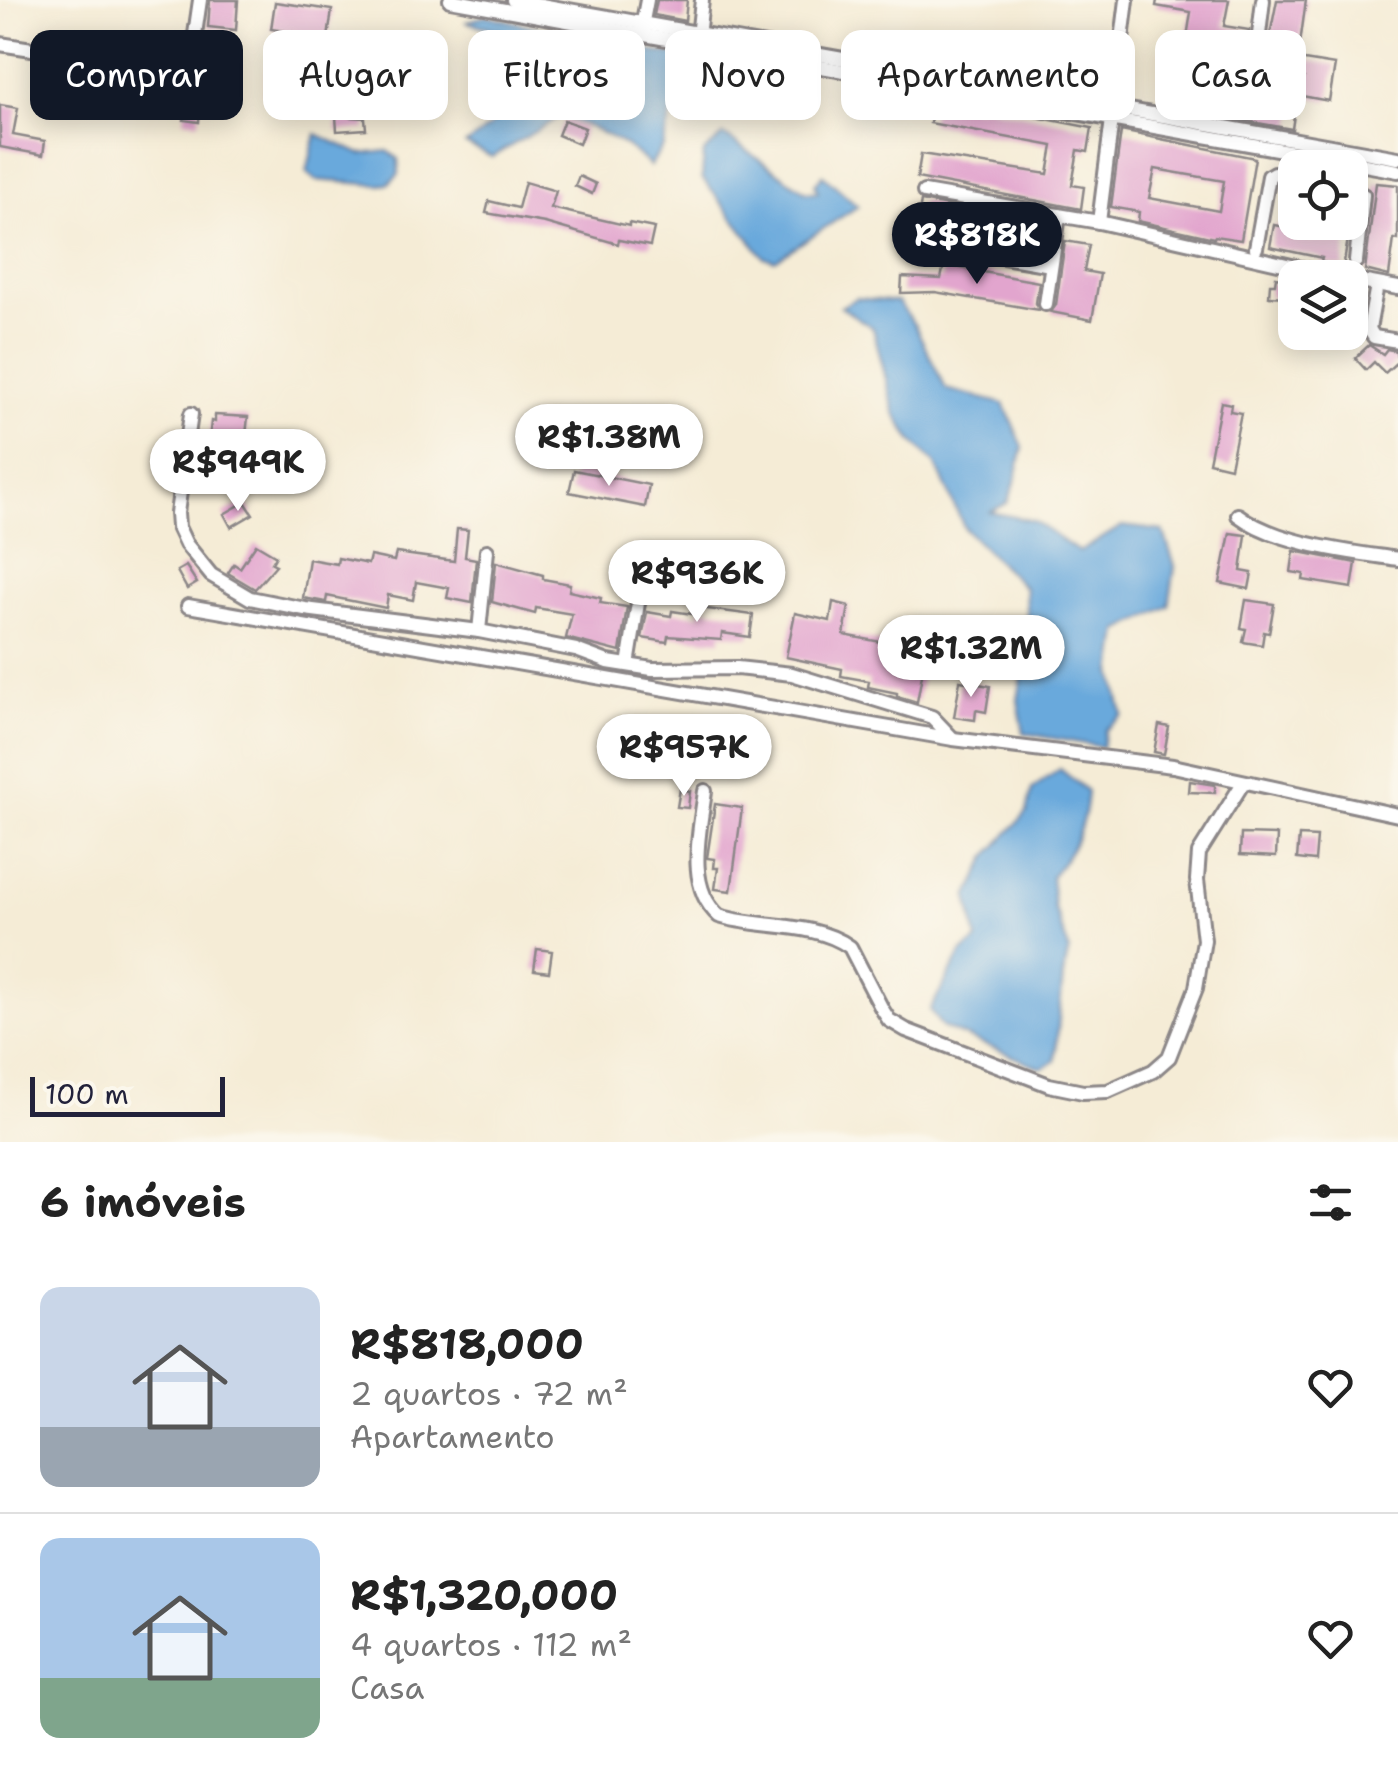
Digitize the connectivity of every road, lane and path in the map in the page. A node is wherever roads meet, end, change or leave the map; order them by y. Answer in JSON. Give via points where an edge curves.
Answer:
{"nodes":[{"id":1,"x":200,"y":0,"type":"edge"},
{"id":2,"x":450,"y":0,"type":"edge"},
{"id":3,"x":513,"y":0,"type":"edge"},
{"id":4,"x":647,"y":0,"type":"edge"},
{"id":5,"x":702,"y":0,"type":"edge"},
{"id":6,"x":1127,"y":0,"type":"edge"},
{"id":7,"x":1263,"y":0,"type":"edge"},
{"id":8,"x":642,"y":29,"type":"junction"},
{"id":9,"x":699,"y":30,"type":"edge"},
{"id":10,"x":1124,"y":30,"type":"edge"},
{"id":11,"x":1260,"y":30,"type":"edge"},
{"id":12,"x":665,"y":33,"type":"edge"},
{"id":13,"x":0,"y":44,"type":"edge"},
{"id":14,"x":1135,"y":117,"type":"edge"},
{"id":15,"x":1113,"y":120,"type":"edge"},
{"id":16,"x":1292,"y":150,"type":"edge"},
{"id":17,"x":1368,"y":158,"type":"edge"},
{"id":18,"x":1398,"y":158,"type":"edge"},
{"id":19,"x":1368,"y":165,"type":"edge"},
{"id":20,"x":1398,"y":171,"type":"edge"},
{"id":21,"x":1278,"y":174,"type":"edge"},
{"id":22,"x":924,"y":192,"type":"dead end"},
{"id":23,"x":1058,"y":215,"type":"junction"},
{"id":24,"x":1099,"y":222,"type":"junction"},
{"id":25,"x":920,"y":244,"type":"dead end"},
{"id":26,"x":1256,"y":248,"type":"dead end"},
{"id":27,"x":1278,"y":262,"type":"edge"},
{"id":28,"x":1051,"y":265,"type":"junction"},
{"id":29,"x":1368,"y":283,"type":"edge"},
{"id":30,"x":1378,"y":285,"type":"junction"},
{"id":31,"x":1398,"y":288,"type":"edge"},
{"id":32,"x":1046,"y":304,"type":"dead end"},
{"id":33,"x":1398,"y":341,"type":"edge"},
{"id":34,"x":190,"y":414,"type":"dead end"},
{"id":35,"x":1238,"y":515,"type":"dead end"},
{"id":36,"x":487,"y":551,"type":"dead end"},
{"id":37,"x":1398,"y":559,"type":"edge"},
{"id":38,"x":643,"y":572,"type":"dead end"},
{"id":39,"x":188,"y":606,"type":"dead end"},
{"id":40,"x":479,"y":631,"type":"junction"},
{"id":41,"x":628,"y":666,"type":"junction"},
{"id":42,"x":953,"y":739,"type":"junction"},
{"id":43,"x":1243,"y":783,"type":"junction"},
{"id":44,"x":705,"y":791,"type":"dead end"},
{"id":45,"x":1398,"y":815,"type":"edge"}],
"edges":[{"from":1,"to":13,"type":"street","via":[[192,54],[179,72]]},
{"from":2,"to":8,"type":"street"},
{"from":3,"to":8,"type":"street"},
{"from":4,"to":8,"type":"street"},
{"from":5,"to":9,"type":"street"},
{"from":6,"to":10,"type":"street"},
{"from":7,"to":11,"type":"street"},
{"from":8,"to":12,"type":"street"},
{"from":14,"to":16,"type":"street"},
{"from":15,"to":24,"type":"street"},
{"from":17,"to":18,"type":"street"},
{"from":19,"to":20,"type":"street"},
{"from":21,"to":26,"type":"street","via":[[1269,176]]},
{"from":22,"to":23,"type":"street"},
{"from":23,"to":24,"type":"street"},
{"from":23,"to":28,"type":"street"},
{"from":24,"to":27,"type":"street"},
{"from":25,"to":28,"type":"street"},
{"from":28,"to":32,"type":"street"},
{"from":29,"to":30,"type":"street"},
{"from":30,"to":31,"type":"street"},
{"from":30,"to":33,"type":"street","via":[[1369,329]]},
{"from":34,"to":40,"type":"street","via":[[178,527],[212,575],[250,598]]},
{"from":35,"to":37,"type":"street","via":[[1281,536]]},
{"from":36,"to":40,"type":"street"},
{"from":38,"to":41,"type":"street"},
{"from":39,"to":42,"type":"street"},
{"from":40,"to":41,"type":"street"},
{"from":41,"to":42,"type":"street","via":[[792,674],[932,717]]},
{"from":42,"to":43,"type":"street","via":[[1173,766]]},
{"from":43,"to":44,"type":"street","via":[[1199,853],[1204,940],[1196,988],[1169,1057],[1126,1085],[1083,1092],[1049,1086],[889,1020],[843,942],[719,916],[698,875]]},
{"from":43,"to":45,"type":"street"}]}
